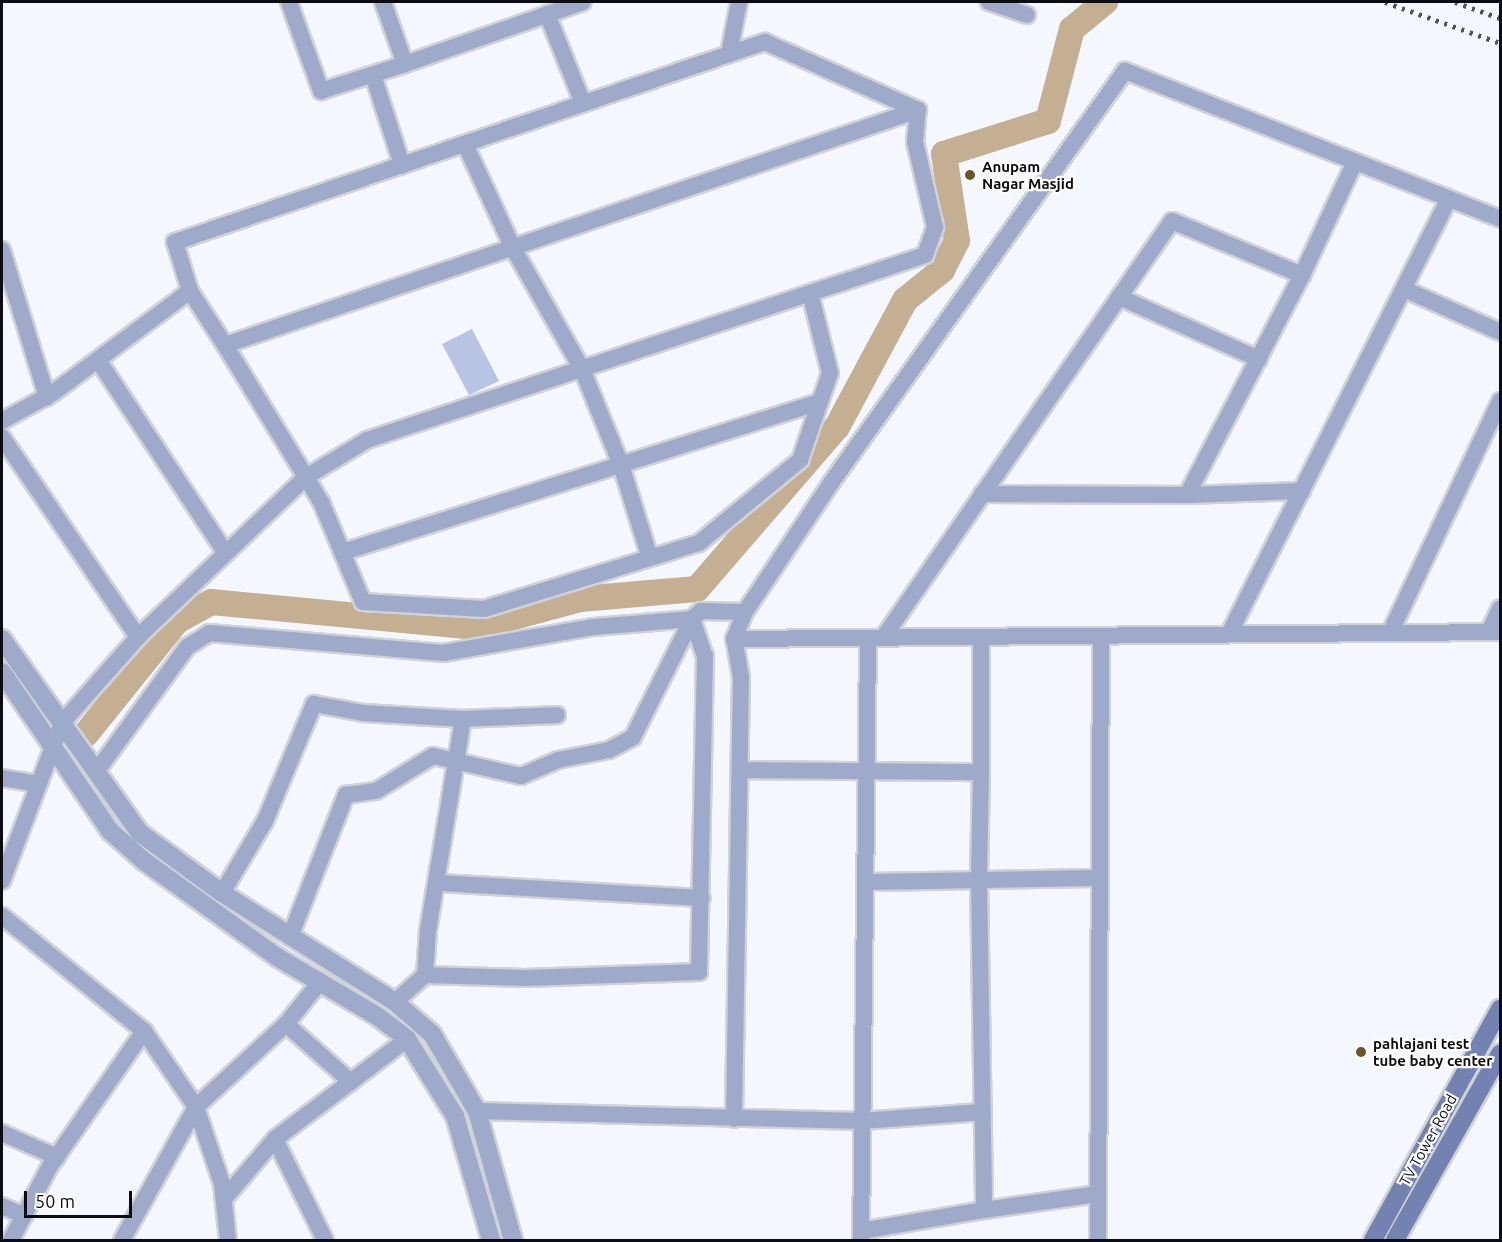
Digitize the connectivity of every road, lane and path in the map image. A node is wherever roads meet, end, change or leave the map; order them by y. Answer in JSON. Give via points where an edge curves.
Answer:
{"nodes":[{"id":1,"x":289,"y":2,"type":"edge"},
{"id":2,"x":383,"y":2,"type":"edge"},
{"id":3,"x":584,"y":2,"type":"edge"},
{"id":4,"x":739,"y":2,"type":"edge"},
{"id":5,"x":989,"y":2,"type":"edge"},
{"id":6,"x":547,"y":14,"type":"junction"},
{"id":7,"x":1027,"y":15,"type":"dead end"},
{"id":8,"x":729,"y":54,"type":"junction"},
{"id":9,"x":405,"y":64,"type":"junction"},
{"id":10,"x":373,"y":75,"type":"junction"},
{"id":11,"x":584,"y":104,"type":"junction"},
{"id":12,"x":918,"y":111,"type":"junction"},
{"id":13,"x":465,"y":144,"type":"junction"},
{"id":14,"x":1355,"y":162,"type":"junction"},
{"id":15,"x":402,"y":165,"type":"junction"},
{"id":16,"x":1449,"y":199,"type":"junction"},
{"id":17,"x":1500,"y":219,"type":"edge"},
{"id":18,"x":513,"y":248,"type":"junction"},
{"id":19,"x":2,"y":250,"type":"edge"},
{"id":20,"x":1302,"y":275,"type":"junction"},
{"id":21,"x":1404,"y":289,"type":"junction"},
{"id":22,"x":190,"y":291,"type":"junction"},
{"id":23,"x":810,"y":293,"type":"junction"},
{"id":24,"x":1119,"y":297,"type":"junction"},
{"id":25,"x":1500,"y":332,"type":"edge"},
{"id":26,"x":225,"y":345,"type":"junction"},
{"id":27,"x":1259,"y":359,"type":"junction"},
{"id":28,"x":98,"y":360,"type":"junction"},
{"id":29,"x":582,"y":369,"type":"junction"},
{"id":30,"x":47,"y":397,"type":"junction"},
{"id":31,"x":1500,"y":401,"type":"edge"},
{"id":32,"x":820,"y":402,"type":"junction"},
{"id":33,"x":2,"y":421,"type":"edge"},
{"id":34,"x":2,"y":436,"type":"edge"},
{"id":35,"x":621,"y":465,"type":"junction"},
{"id":36,"x":306,"y":477,"type":"junction"},
{"id":37,"x":1302,"y":491,"type":"junction"},
{"id":38,"x":982,"y":494,"type":"junction"},
{"id":39,"x":1187,"y":495,"type":"junction"},
{"id":40,"x":225,"y":552,"type":"junction"},
{"id":41,"x":343,"y":552,"type":"junction"},
{"id":42,"x":650,"y":558,"type":"junction"},
{"id":43,"x":1500,"y":608,"type":"edge"},
{"id":44,"x":745,"y":612,"type":"junction"},
{"id":45,"x":692,"y":619,"type":"junction"},
{"id":46,"x":1495,"y":632,"type":"edge"},
{"id":47,"x":1390,"y":633,"type":"junction"},
{"id":48,"x":1229,"y":634,"type":"junction"},
{"id":49,"x":1101,"y":636,"type":"junction"},
{"id":50,"x":138,"y":637,"type":"junction"},
{"id":51,"x":981,"y":637,"type":"junction"},
{"id":52,"x":876,"y":638,"type":"junction"},
{"id":53,"x":2,"y":639,"type":"edge"},
{"id":54,"x":734,"y":639,"type":"junction"},
{"id":55,"x":2,"y":672,"type":"edge"},
{"id":56,"x":557,"y":715,"type":"dead end"},
{"id":57,"x":464,"y":719,"type":"junction"},
{"id":58,"x":62,"y":723,"type":"junction"},
{"id":59,"x":52,"y":746,"type":"junction"},
{"id":60,"x":459,"y":762,"type":"junction"},
{"id":61,"x":740,"y":770,"type":"junction"},
{"id":62,"x":96,"y":772,"type":"junction"},
{"id":63,"x":981,"y":772,"type":"junction"},
{"id":64,"x":867,"y":774,"type":"junction"},
{"id":65,"x":2,"y":778,"type":"edge"},
{"id":66,"x":39,"y":784,"type":"junction"},
{"id":67,"x":1100,"y":878,"type":"junction"},
{"id":68,"x":979,"y":880,"type":"junction"},
{"id":69,"x":2,"y":881,"type":"edge"},
{"id":70,"x":865,"y":882,"type":"junction"},
{"id":71,"x":439,"y":883,"type":"junction"},
{"id":72,"x":222,"y":893,"type":"junction"},
{"id":73,"x":702,"y":898,"type":"junction"},
{"id":74,"x":2,"y":916,"type":"edge"},
{"id":75,"x":290,"y":937,"type":"junction"},
{"id":76,"x":425,"y":975,"type":"junction"},
{"id":77,"x":320,"y":982,"type":"junction"},
{"id":78,"x":395,"y":1002,"type":"junction"},
{"id":79,"x":1500,"y":1009,"type":"edge"},
{"id":80,"x":286,"y":1024,"type":"junction"},
{"id":81,"x":144,"y":1030,"type":"junction"},
{"id":82,"x":406,"y":1039,"type":"junction"},
{"id":83,"x":1500,"y":1054,"type":"edge"},
{"id":84,"x":351,"y":1082,"type":"junction"},
{"id":85,"x":196,"y":1107,"type":"junction"},
{"id":86,"x":477,"y":1111,"type":"junction"},
{"id":87,"x":983,"y":1112,"type":"junction"},
{"id":88,"x":455,"y":1116,"type":"junction"},
{"id":89,"x":734,"y":1119,"type":"junction"},
{"id":90,"x":862,"y":1121,"type":"junction"},
{"id":91,"x":2,"y":1133,"type":"edge"},
{"id":92,"x":275,"y":1138,"type":"junction"},
{"id":93,"x":57,"y":1157,"type":"junction"},
{"id":94,"x":1098,"y":1194,"type":"junction"},
{"id":95,"x":224,"y":1199,"type":"junction"},
{"id":96,"x":2,"y":1206,"type":"edge"},
{"id":97,"x":984,"y":1210,"type":"junction"},
{"id":98,"x":24,"y":1216,"type":"junction"},
{"id":99,"x":861,"y":1236,"type":"edge"},
{"id":100,"x":11,"y":1240,"type":"edge"},
{"id":101,"x":122,"y":1240,"type":"edge"},
{"id":102,"x":228,"y":1240,"type":"edge"},
{"id":103,"x":325,"y":1240,"type":"edge"},
{"id":104,"x":491,"y":1240,"type":"edge"},
{"id":105,"x":513,"y":1240,"type":"edge"},
{"id":106,"x":1098,"y":1240,"type":"edge"},
{"id":107,"x":1374,"y":1240,"type":"edge"},
{"id":108,"x":1395,"y":1240,"type":"edge"}],
"edges":[{"from":1,"to":10,"type":"street","via":[[321,91]]},
{"from":2,"to":9,"type":"street"},
{"from":3,"to":6,"type":"street"},
{"from":4,"to":8,"type":"street"},
{"from":5,"to":7,"type":"street"},
{"from":6,"to":9,"type":"street"},
{"from":6,"to":11,"type":"street"},
{"from":8,"to":11,"type":"street"},
{"from":8,"to":12,"type":"street","via":[[765,42]]},
{"from":9,"to":10,"type":"street"},
{"from":10,"to":15,"type":"street"},
{"from":11,"to":13,"type":"street"},
{"from":12,"to":18,"type":"street"},
{"from":12,"to":23,"type":"street","via":[[915,142],[934,227],[925,255]]},
{"from":13,"to":15,"type":"street"},
{"from":13,"to":18,"type":"street"},
{"from":14,"to":16,"type":"street"},
{"from":14,"to":20,"type":"street"},
{"from":14,"to":44,"type":"street","via":[[1125,71],[838,473]]},
{"from":15,"to":22,"type":"street","via":[[175,242]]},
{"from":16,"to":17,"type":"street"},
{"from":16,"to":21,"type":"street"},
{"from":18,"to":26,"type":"street"},
{"from":18,"to":29,"type":"street"},
{"from":19,"to":30,"type":"street"},
{"from":20,"to":24,"type":"street","via":[[1172,221]]},
{"from":20,"to":27,"type":"street"},
{"from":21,"to":25,"type":"street"},
{"from":21,"to":37,"type":"street"},
{"from":22,"to":26,"type":"street"},
{"from":22,"to":28,"type":"street"},
{"from":23,"to":29,"type":"street"},
{"from":23,"to":32,"type":"street","via":[[830,373]]},
{"from":24,"to":27,"type":"street"},
{"from":24,"to":38,"type":"street"},
{"from":26,"to":36,"type":"street"},
{"from":27,"to":39,"type":"street"},
{"from":28,"to":30,"type":"street"},
{"from":28,"to":40,"type":"street"},
{"from":29,"to":35,"type":"street"},
{"from":29,"to":36,"type":"street","via":[[367,440]]},
{"from":30,"to":33,"type":"street"},
{"from":31,"to":47,"type":"street"},
{"from":32,"to":35,"type":"street"},
{"from":32,"to":42,"type":"street","via":[[800,460],[699,543]]},
{"from":34,"to":50,"type":"street"},
{"from":35,"to":41,"type":"street"},
{"from":35,"to":42,"type":"street"},
{"from":36,"to":40,"type":"street"},
{"from":36,"to":41,"type":"street"},
{"from":37,"to":39,"type":"street"},
{"from":37,"to":48,"type":"street"},
{"from":38,"to":39,"type":"street"},
{"from":38,"to":52,"type":"street"},
{"from":40,"to":50,"type":"street"},
{"from":41,"to":42,"type":"street","via":[[363,602],[484,609]]},
{"from":43,"to":46,"type":"street"},
{"from":44,"to":45,"type":"street","via":[[701,610]]},
{"from":44,"to":54,"type":"street"},
{"from":45,"to":60,"type":"street","via":[[633,737],[609,750],[558,760],[521,776]]},
{"from":45,"to":62,"type":"street","via":[[594,627],[443,653],[209,633],[187,647]]},
{"from":45,"to":73,"type":"street","via":[[705,656]]},
{"from":46,"to":47,"type":"street"},
{"from":47,"to":48,"type":"street"},
{"from":48,"to":49,"type":"street"},
{"from":49,"to":51,"type":"street"},
{"from":49,"to":67,"type":"street"},
{"from":50,"to":58,"type":"street"},
{"from":51,"to":52,"type":"street"},
{"from":51,"to":63,"type":"street"},
{"from":52,"to":54,"type":"street"},
{"from":52,"to":64,"type":"street"},
{"from":53,"to":58,"type":"street"},
{"from":54,"to":61,"type":"street","via":[[741,677]]},
{"from":55,"to":59,"type":"street"},
{"from":56,"to":57,"type":"street"},
{"from":57,"to":60,"type":"street"},
{"from":57,"to":72,"type":"street","via":[[364,713],[314,704],[264,820]]},
{"from":58,"to":59,"type":"street"},
{"from":58,"to":62,"type":"street"},
{"from":59,"to":66,"type":"street"},
{"from":59,"to":77,"type":"street","via":[[110,831],[144,861],[277,957]]},
{"from":60,"to":71,"type":"street"},
{"from":60,"to":75,"type":"street","via":[[433,756],[376,791],[346,795]]},
{"from":61,"to":64,"type":"street"},
{"from":61,"to":89,"type":"street"},
{"from":62,"to":72,"type":"street","via":[[140,833]]},
{"from":63,"to":64,"type":"street"},
{"from":63,"to":68,"type":"street"},
{"from":64,"to":70,"type":"street"},
{"from":65,"to":66,"type":"street"},
{"from":66,"to":69,"type":"street"},
{"from":67,"to":68,"type":"street"},
{"from":67,"to":94,"type":"street"},
{"from":68,"to":70,"type":"street"},
{"from":68,"to":87,"type":"street"},
{"from":70,"to":90,"type":"street"},
{"from":71,"to":73,"type":"street"},
{"from":71,"to":76,"type":"street","via":[[428,930]]},
{"from":72,"to":75,"type":"street"},
{"from":73,"to":76,"type":"street","via":[[699,972],[525,978]]},
{"from":74,"to":81,"type":"street"},
{"from":75,"to":78,"type":"street"},
{"from":76,"to":78,"type":"street"},
{"from":77,"to":80,"type":"street"},
{"from":77,"to":82,"type":"street","via":[[377,1016]]},
{"from":78,"to":86,"type":"street","via":[[432,1034]]},
{"from":79,"to":107,"type":"main road","name":"TV Tower Road"},
{"from":80,"to":84,"type":"street"},
{"from":80,"to":85,"type":"street"},
{"from":81,"to":85,"type":"street"},
{"from":81,"to":93,"type":"street"},
{"from":82,"to":84,"type":"street"},
{"from":82,"to":88,"type":"street"},
{"from":83,"to":108,"type":"main road","name":"TV Tower Road"},
{"from":84,"to":92,"type":"street"},
{"from":85,"to":95,"type":"street"},
{"from":85,"to":101,"type":"street"},
{"from":86,"to":88,"type":"street"},
{"from":86,"to":89,"type":"street"},
{"from":86,"to":105,"type":"street"},
{"from":87,"to":90,"type":"street"},
{"from":87,"to":97,"type":"street"},
{"from":88,"to":104,"type":"street"},
{"from":89,"to":90,"type":"street"},
{"from":90,"to":99,"type":"street"},
{"from":91,"to":93,"type":"street"},
{"from":92,"to":95,"type":"street"},
{"from":92,"to":103,"type":"street"},
{"from":93,"to":98,"type":"street"},
{"from":94,"to":97,"type":"street"},
{"from":94,"to":106,"type":"street"},
{"from":95,"to":102,"type":"street"},
{"from":96,"to":98,"type":"street"},
{"from":97,"to":99,"type":"street"},
{"from":98,"to":100,"type":"street"}]}
